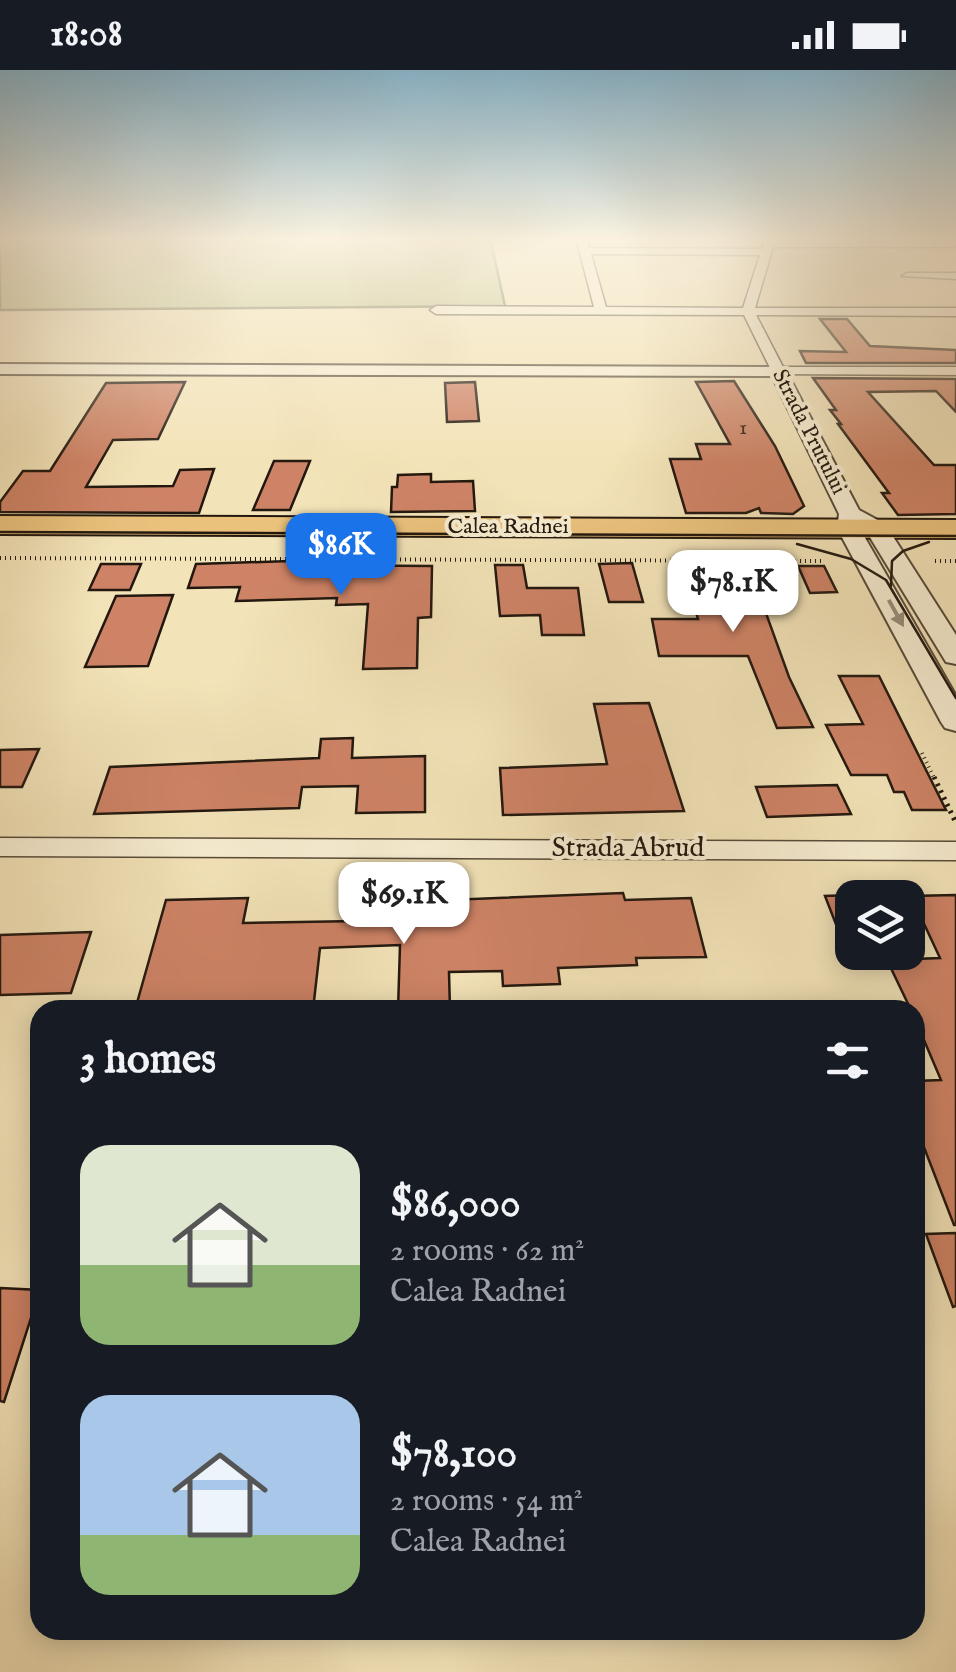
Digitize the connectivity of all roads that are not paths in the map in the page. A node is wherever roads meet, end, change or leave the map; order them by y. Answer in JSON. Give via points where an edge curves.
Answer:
{"nodes":[{"id":1,"x":748,"y":312,"type":"edge"},
{"id":2,"x":0,"y":369,"type":"edge"},
{"id":3,"x":778,"y":371,"type":"junction"},
{"id":4,"x":956,"y":371,"type":"edge"},
{"id":5,"x":0,"y":525,"type":"edge"},
{"id":6,"x":956,"y":529,"type":"edge"},
{"id":7,"x":865,"y":533,"type":"junction"},
{"id":8,"x":0,"y":544,"type":"edge"},
{"id":9,"x":946,"y":554,"type":"edge"},
{"id":10,"x":956,"y":656,"type":"edge"},
{"id":11,"x":956,"y":722,"type":"edge"},
{"id":12,"x":0,"y":847,"type":"edge"},
{"id":13,"x":956,"y":851,"type":"edge"}],
"edges":[{"from":1,"to":3,"type":"street","name":"Strada Prutului"},
{"from":2,"to":3,"type":"street"},
{"from":3,"to":4,"type":"street"},
{"from":3,"to":7,"type":"street","name":"Strada Prutului"},
{"from":5,"to":7,"type":"main road","name":"Calea Radnei"},
{"from":6,"to":7,"type":"main road","name":"Calea Radnei"},
{"from":7,"to":8,"type":"main road","name":"Calea Radnei"},
{"from":7,"to":9,"type":"main road","name":"Calea Radnei"},
{"from":7,"to":10,"type":"street"},
{"from":7,"to":11,"type":"street","one_way":true},
{"from":12,"to":13,"type":"street","name":"Strada Abrud"}]}
